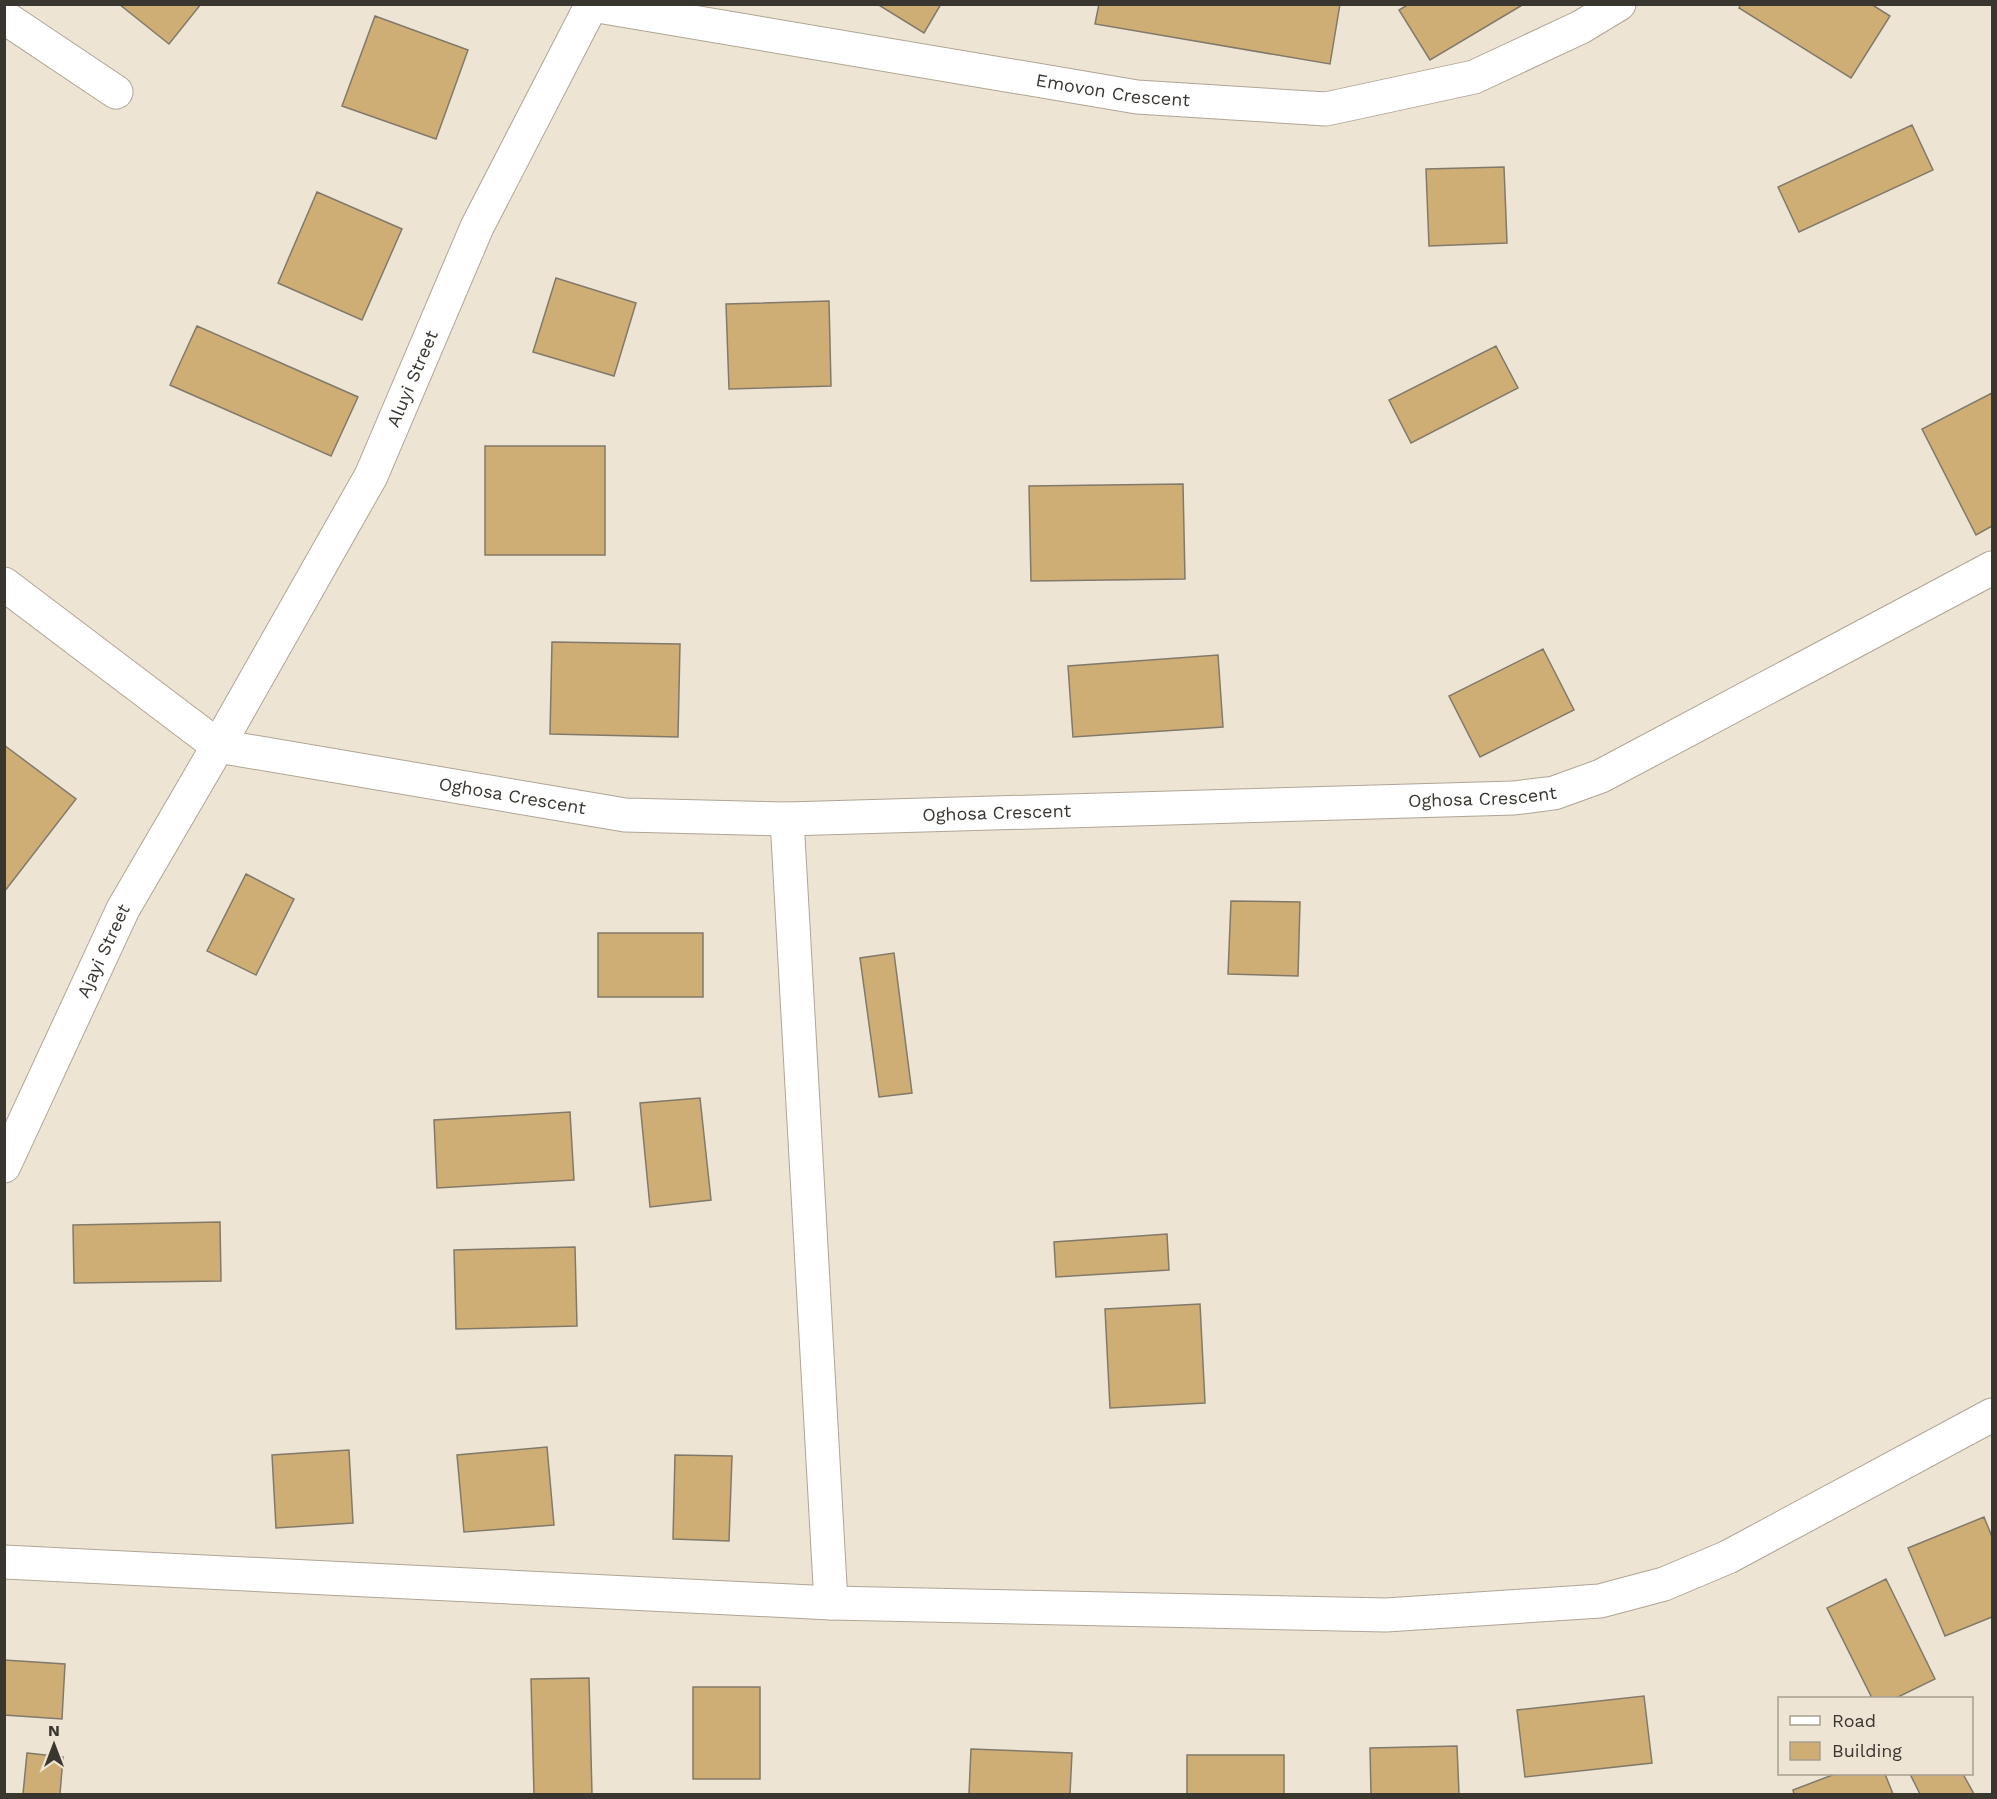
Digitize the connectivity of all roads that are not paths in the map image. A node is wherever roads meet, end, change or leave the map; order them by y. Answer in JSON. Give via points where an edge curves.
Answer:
{"nodes":[{"id":1,"x":1619,"y":4,"type":"edge"},
{"id":2,"x":592,"y":5,"type":"edge"},
{"id":3,"x":4,"y":17,"type":"edge"},
{"id":4,"x":116,"y":92,"type":"dead end"},
{"id":5,"x":1992,"y":568,"type":"edge"},
{"id":6,"x":4,"y":584,"type":"edge"},
{"id":7,"x":218,"y":746,"type":"junction"},
{"id":8,"x":787,"y":819,"type":"junction"},
{"id":9,"x":4,"y":1166,"type":"edge"},
{"id":10,"x":1992,"y":1415,"type":"edge"},
{"id":11,"x":4,"y":1562,"type":"edge"},
{"id":12,"x":831,"y":1603,"type":"junction"}],
"edges":[{"from":1,"to":2,"type":"street","name":"Emovon Crescent","via":[[1581,27],[1474,77],[1326,110],[1137,97]]},
{"from":2,"to":7,"type":"street","name":"Aluyi Street","via":[[477,227],[371,476]]},
{"from":3,"to":4,"type":"street"},
{"from":5,"to":8,"type":"street","name":"Oghosa Crescent","via":[[1601,776],[1554,793],[1514,798]]},
{"from":6,"to":7,"type":"street","name":"Oghosa Crescent"},
{"from":7,"to":8,"type":"street","name":"Oghosa Crescent","via":[[625,814]]},
{"from":7,"to":9,"type":"street","name":"Ajayi Street","via":[[123,909]]},
{"from":8,"to":12,"type":"street"},
{"from":10,"to":12,"type":"street","via":[[1728,1557],[1664,1584],[1600,1601],[1386,1615]]},
{"from":11,"to":12,"type":"street"}]}
